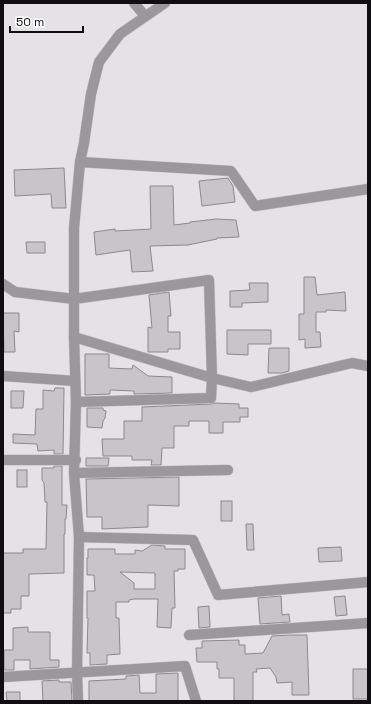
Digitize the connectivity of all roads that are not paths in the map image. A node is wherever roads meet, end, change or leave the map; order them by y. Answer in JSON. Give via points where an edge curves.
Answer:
{"nodes":[{"id":1,"x":134,"y":3,"type":"edge"},
{"id":2,"x":165,"y":3,"type":"edge"},
{"id":3,"x":145,"y":16,"type":"junction"},
{"id":4,"x":80,"y":162,"type":"junction"},
{"id":5,"x":368,"y":189,"type":"edge"},
{"id":6,"x":3,"y":284,"type":"edge"},
{"id":7,"x":3,"y":292,"type":"edge"},
{"id":8,"x":15,"y":292,"type":"junction"},
{"id":9,"x":74,"y":299,"type":"junction"},
{"id":10,"x":74,"y":337,"type":"junction"},
{"id":11,"x":368,"y":366,"type":"edge"},
{"id":12,"x":3,"y":376,"type":"edge"},
{"id":13,"x":212,"y":378,"type":"junction"},
{"id":14,"x":75,"y":381,"type":"junction"},
{"id":15,"x":76,"y":402,"type":"junction"},
{"id":16,"x":3,"y":460,"type":"edge"},
{"id":17,"x":76,"y":460,"type":"junction"},
{"id":18,"x":228,"y":470,"type":"dead end"},
{"id":19,"x":74,"y":473,"type":"junction"},
{"id":20,"x":79,"y":536,"type":"junction"},
{"id":21,"x":368,"y":582,"type":"edge"},
{"id":22,"x":368,"y":623,"type":"edge"},
{"id":23,"x":189,"y":635,"type":"dead end"},
{"id":24,"x":77,"y":673,"type":"junction"},
{"id":25,"x":3,"y":677,"type":"edge"},
{"id":26,"x":78,"y":701,"type":"edge"},
{"id":27,"x":196,"y":701,"type":"edge"}],
"edges":[{"from":1,"to":3,"type":"street"},
{"from":2,"to":3,"type":"street"},
{"from":3,"to":4,"type":"street","via":[[120,34],[99,62],[90,94]]},
{"from":4,"to":5,"type":"street","via":[[231,171],[255,206]]},
{"from":4,"to":9,"type":"street","via":[[74,228]]},
{"from":6,"to":8,"type":"street"},
{"from":7,"to":8,"type":"street"},
{"from":8,"to":9,"type":"street"},
{"from":9,"to":10,"type":"street"},
{"from":9,"to":13,"type":"street","via":[[209,280]]},
{"from":10,"to":13,"type":"street"},
{"from":10,"to":14,"type":"street"},
{"from":11,"to":13,"type":"street","via":[[352,363],[251,386]]},
{"from":12,"to":14,"type":"street"},
{"from":13,"to":15,"type":"street","via":[[211,398]]},
{"from":14,"to":15,"type":"street"},
{"from":15,"to":17,"type":"street"},
{"from":16,"to":17,"type":"street"},
{"from":17,"to":19,"type":"street"},
{"from":18,"to":19,"type":"street"},
{"from":19,"to":20,"type":"street"},
{"from":20,"to":21,"type":"street","via":[[193,540],[218,595]]},
{"from":20,"to":24,"type":"street"},
{"from":22,"to":23,"type":"street"},
{"from":24,"to":25,"type":"street"},
{"from":24,"to":26,"type":"street"},
{"from":24,"to":27,"type":"street","via":[[185,666]]}]}
